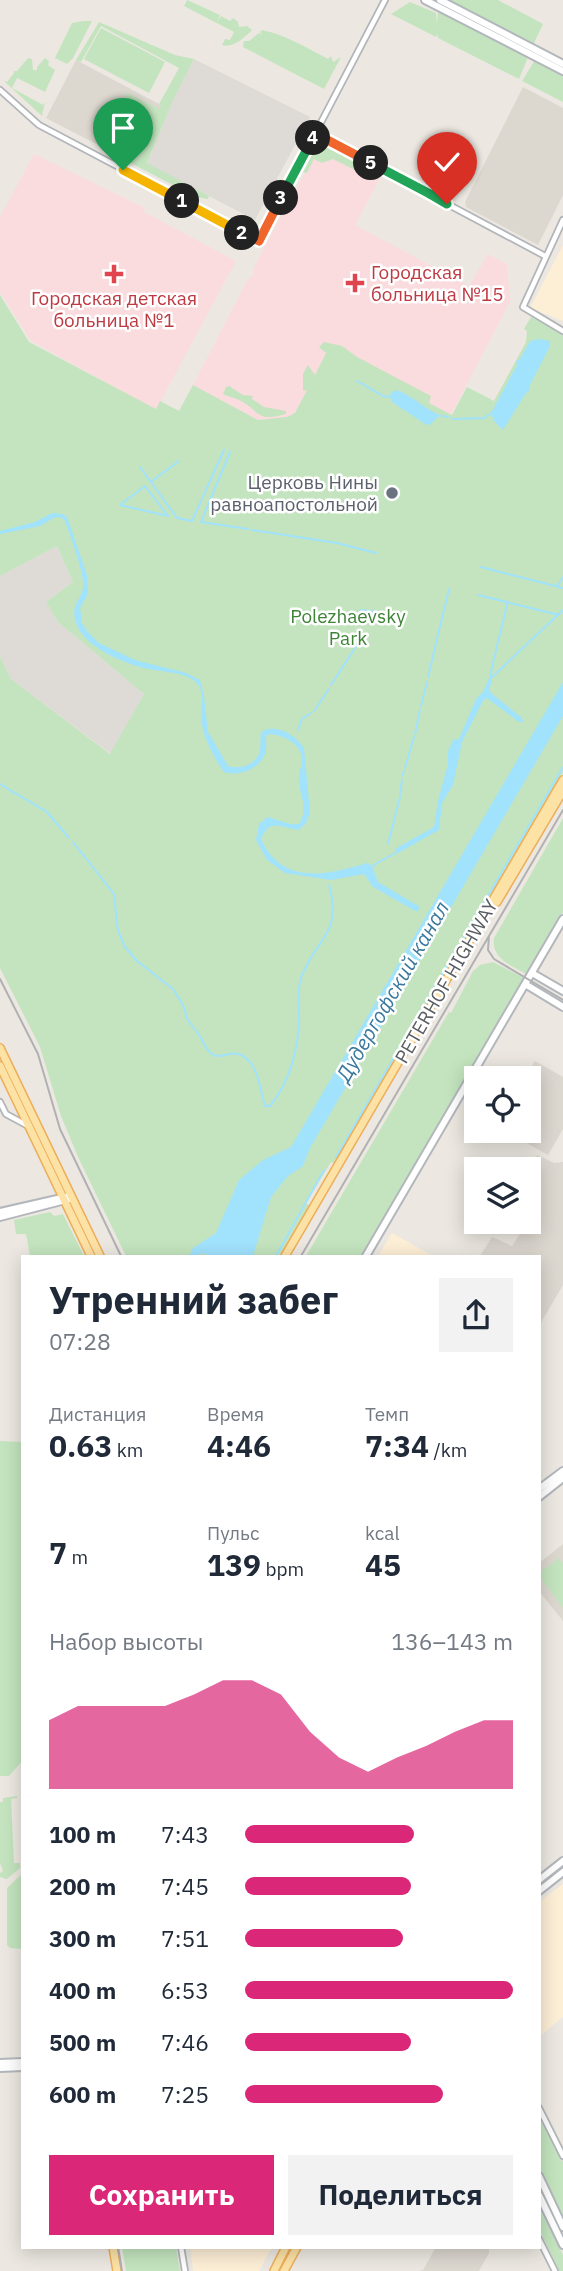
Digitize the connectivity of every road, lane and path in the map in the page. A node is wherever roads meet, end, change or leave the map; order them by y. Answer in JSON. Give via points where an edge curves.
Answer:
{"nodes":[{"id":1,"x":386,"y":0,"type":"edge"},
{"id":2,"x":425,"y":0,"type":"edge"},
{"id":3,"x":440,"y":0,"type":"edge"},
{"id":4,"x":563,"y":64,"type":"edge"},
{"id":5,"x":563,"y":71,"type":"edge"},
{"id":6,"x":0,"y":90,"type":"edge"},
{"id":7,"x":316,"y":134,"type":"junction"},
{"id":8,"x":563,"y":220,"type":"edge"},
{"id":9,"x":545,"y":256,"type":"junction"},
{"id":10,"x":563,"y":331,"type":"edge"},
{"id":11,"x":563,"y":780,"type":"edge"},
{"id":12,"x":563,"y":791,"type":"edge"},
{"id":13,"x":563,"y":919,"type":"edge"},
{"id":14,"x":532,"y":973,"type":"junction"},
{"id":15,"x":525,"y":984,"type":"junction"},
{"id":16,"x":563,"y":991,"type":"edge"},
{"id":17,"x":563,"y":1007,"type":"edge"},
{"id":18,"x":0,"y":1048,"type":"edge"},
{"id":19,"x":0,"y":1066,"type":"edge"},
{"id":20,"x":0,"y":1102,"type":"edge"},
{"id":21,"x":30,"y":1127,"type":"junction"},
{"id":22,"x":67,"y":1199,"type":"junction"},
{"id":23,"x":0,"y":1214,"type":"edge"},
{"id":24,"x":92,"y":1255,"type":"edge"},
{"id":25,"x":99,"y":1255,"type":"edge"},
{"id":26,"x":286,"y":1255,"type":"edge"},
{"id":27,"x":292,"y":1255,"type":"edge"},
{"id":28,"x":367,"y":1255,"type":"edge"},
{"id":29,"x":563,"y":1471,"type":"edge"},
{"id":30,"x":563,"y":1478,"type":"edge"},
{"id":31,"x":541,"y":1488,"type":"edge"},
{"id":32,"x":541,"y":1495,"type":"edge"},
{"id":33,"x":563,"y":1861,"type":"edge"},
{"id":34,"x":563,"y":1872,"type":"edge"},
{"id":35,"x":541,"y":1878,"type":"edge"},
{"id":36,"x":541,"y":1889,"type":"edge"},
{"id":37,"x":21,"y":2065,"type":"edge"},
{"id":38,"x":0,"y":2066,"type":"edge"},
{"id":39,"x":541,"y":2112,"type":"edge"},
{"id":40,"x":563,"y":2156,"type":"edge"},
{"id":41,"x":541,"y":2180,"type":"edge"},
{"id":42,"x":541,"y":2199,"type":"edge"},
{"id":43,"x":563,"y":2227,"type":"edge"},
{"id":44,"x":541,"y":2243,"type":"edge"},
{"id":45,"x":563,"y":2245,"type":"edge"},
{"id":46,"x":110,"y":2249,"type":"edge"},
{"id":47,"x":181,"y":2249,"type":"edge"},
{"id":48,"x":285,"y":2249,"type":"edge"},
{"id":49,"x":296,"y":2249,"type":"edge"},
{"id":50,"x":114,"y":2271,"type":"edge"},
{"id":51,"x":185,"y":2271,"type":"edge"},
{"id":52,"x":274,"y":2271,"type":"edge"},
{"id":53,"x":284,"y":2271,"type":"edge"},
{"id":54,"x":555,"y":2271,"type":"edge"}],
"edges":[{"from":1,"to":7,"type":"street"},
{"from":2,"to":5,"type":"street"},
{"from":3,"to":4,"type":"street"},
{"from":6,"to":7,"type":"street","via":[[38,125],[259,241]]},
{"from":7,"to":9,"type":"street"},
{"from":8,"to":9,"type":"street"},
{"from":9,"to":10,"type":"street","via":[[523,307]]},
{"from":11,"to":26,"type":"main road","name":"PETERHOF HIGHWAY"},
{"from":12,"to":27,"type":"main road"},
{"from":13,"to":14,"type":"street"},
{"from":14,"to":15,"type":"street"},
{"from":14,"to":16,"type":"street"},
{"from":15,"to":17,"type":"street"},
{"from":15,"to":28,"type":"street"},
{"from":18,"to":22,"type":"main road"},
{"from":19,"to":21,"type":"main road"},
{"from":20,"to":21,"type":"street","via":[[6,1114]]},
{"from":21,"to":22,"type":"main road"},
{"from":22,"to":23,"type":"street"},
{"from":22,"to":24,"type":"main road"},
{"from":22,"to":25,"type":"main road"},
{"from":29,"to":31,"type":"street"},
{"from":30,"to":32,"type":"street"},
{"from":33,"to":35,"type":"street"},
{"from":34,"to":36,"type":"street"},
{"from":37,"to":38,"type":"street"},
{"from":39,"to":40,"type":"street"},
{"from":41,"to":43,"type":"street"},
{"from":42,"to":45,"type":"street"},
{"from":44,"to":54,"type":"street"},
{"from":46,"to":50,"type":"main road"},
{"from":47,"to":51,"type":"street"},
{"from":48,"to":52,"type":"main road"},
{"from":49,"to":53,"type":"main road"}]}
